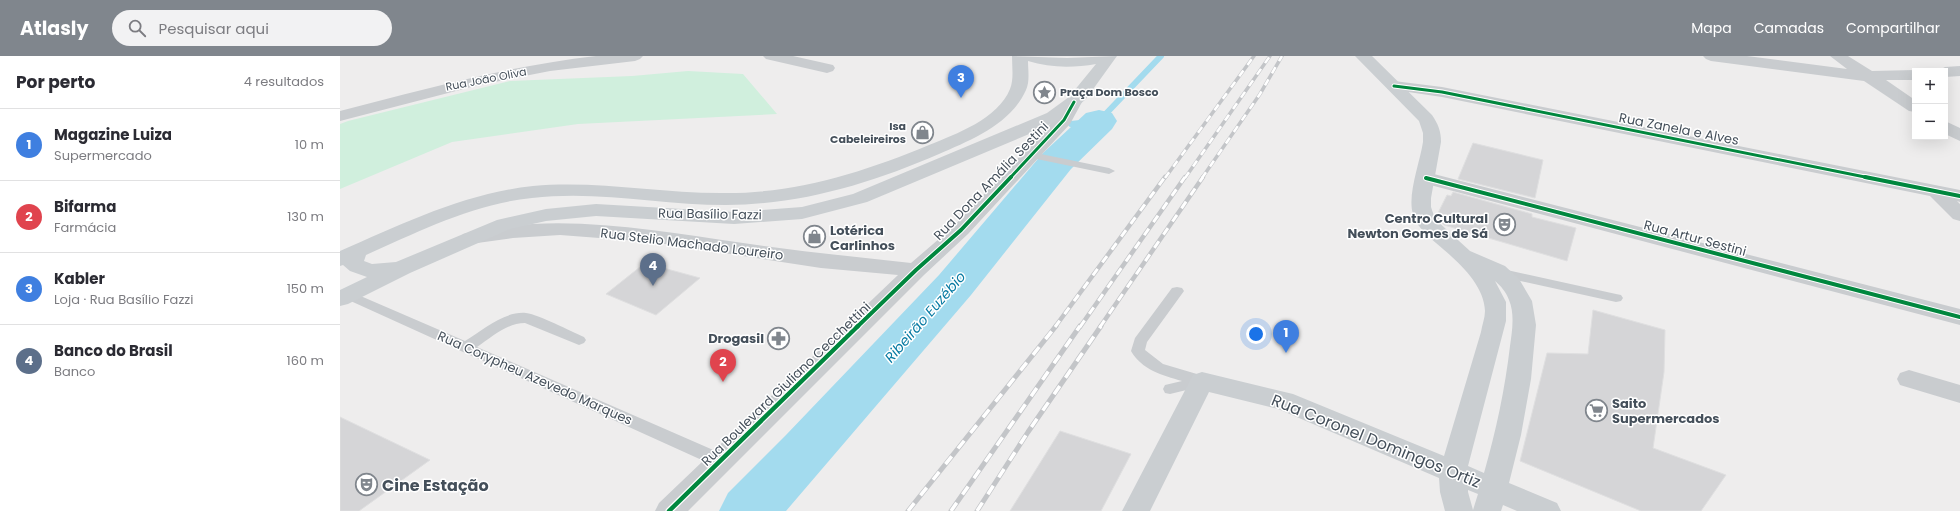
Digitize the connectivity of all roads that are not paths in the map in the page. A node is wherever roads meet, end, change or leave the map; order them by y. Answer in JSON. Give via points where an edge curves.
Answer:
{"nodes":[{"id":1,"x":635,"y":56,"type":"edge"},
{"id":2,"x":771,"y":56,"type":"edge"},
{"id":3,"x":1020,"y":56,"type":"edge"},
{"id":4,"x":1027,"y":56,"type":"edge"},
{"id":5,"x":1108,"y":56,"type":"edge"},
{"id":6,"x":1363,"y":56,"type":"edge"},
{"id":7,"x":1711,"y":56,"type":"edge"},
{"id":8,"x":1838,"y":56,"type":"edge"},
{"id":9,"x":827,"y":68,"type":"dead end"},
{"id":10,"x":1960,"y":71,"type":"edge"},
{"id":11,"x":1948,"y":72,"type":"edge"},
{"id":12,"x":1912,"y":75,"type":"edge"},
{"id":13,"x":1866,"y":76,"type":"junction"},
{"id":14,"x":1020,"y":78,"type":"junction"},
{"id":15,"x":1093,"y":81,"type":"junction"},
{"id":16,"x":1394,"y":86,"type":"junction"},
{"id":17,"x":1074,"y":102,"type":"junction"},
{"id":18,"x":1912,"y":105,"type":"edge"},
{"id":19,"x":340,"y":116,"type":"edge"},
{"id":20,"x":1948,"y":128,"type":"edge"},
{"id":21,"x":1960,"y":136,"type":"edge"},
{"id":22,"x":1031,"y":155,"type":"junction"},
{"id":23,"x":1109,"y":171,"type":"dead end"},
{"id":24,"x":1426,"y":178,"type":"junction"},
{"id":25,"x":1937,"y":192,"type":"junction"},
{"id":26,"x":1960,"y":196,"type":"edge"},
{"id":27,"x":1960,"y":214,"type":"edge"},
{"id":28,"x":467,"y":239,"type":"junction"},
{"id":29,"x":349,"y":255,"type":"edge"},
{"id":30,"x":1466,"y":260,"type":"junction"},
{"id":31,"x":402,"y":268,"type":"junction"},
{"id":32,"x":916,"y":270,"type":"junction"},
{"id":33,"x":1497,"y":271,"type":"junction"},
{"id":34,"x":1177,"y":292,"type":"dead end"},
{"id":35,"x":344,"y":297,"type":"edge"},
{"id":36,"x":1616,"y":298,"type":"dead end"},
{"id":37,"x":1960,"y":317,"type":"edge"},
{"id":38,"x":579,"y":340,"type":"dead end"},
{"id":39,"x":466,"y":347,"type":"junction"},
{"id":40,"x":1909,"y":380,"type":"dead end"},
{"id":41,"x":1202,"y":381,"type":"junction"},
{"id":42,"x":1170,"y":389,"type":"dead end"},
{"id":43,"x":1960,"y":394,"type":"edge"},
{"id":44,"x":721,"y":461,"type":"junction"},
{"id":45,"x":1453,"y":472,"type":"junction"},
{"id":46,"x":1490,"y":500,"type":"edge"},
{"id":47,"x":669,"y":511,"type":"edge"},
{"id":48,"x":1136,"y":511,"type":"edge"},
{"id":49,"x":1459,"y":511,"type":"edge"},
{"id":50,"x":1547,"y":511,"type":"edge"}],
"edges":[{"from":1,"to":19,"type":"street","name":"Rua João Oliva","via":[[550,66],[478,80]]},
{"from":2,"to":9,"type":"street"},
{"from":3,"to":14,"type":"main road"},
{"from":4,"to":5,"type":"main road","via":[[1052,62],[1091,60]]},
{"from":5,"to":15,"type":"main road","name":"Rua Basílio Fazzi"},
{"from":6,"to":16,"type":"main road"},
{"from":7,"to":13,"type":"street"},
{"from":8,"to":13,"type":"street"},
{"from":10,"to":11,"type":"street"},
{"from":12,"to":13,"type":"street"},
{"from":13,"to":18,"type":"street"},
{"from":14,"to":15,"type":"main road","via":[[1062,73]]},
{"from":14,"to":29,"type":"main road","name":"Rua Basílio Fazzi","via":[[1018,89],[994,118],[973,132],[901,164],[814,191],[742,198],[696,198],[561,189],[509,194],[474,203]]},
{"from":15,"to":17,"type":"main road","name":"Rua Basílio Fazzi"},
{"from":16,"to":24,"type":"main road","via":[[1426,119],[1432,132]]},
{"from":16,"to":25,"type":"street","name":"Rua Zanela e Alves","via":[[1442,92]]},
{"from":17,"to":22,"type":"street","name":"Rua Dona Amália Sestini","via":[[1064,120]]},
{"from":17,"to":28,"type":"main road","name":"Rua Basílio Fazzi","via":[[1028,128],[892,186],[825,208],[802,213],[734,218],[620,210],[572,212],[510,222]]},
{"from":20,"to":21,"type":"street"},
{"from":22,"to":23,"type":"lane"},
{"from":22,"to":32,"type":"street","name":"Rua Dona Amália Sestini","via":[[961,230]]},
{"from":24,"to":30,"type":"main road","via":[[1422,213],[1428,225]]},
{"from":24,"to":37,"type":"street","name":"Rua Artur Sestini"},
{"from":25,"to":26,"type":"street","name":"Rua Zanela e Alves"},
{"from":25,"to":27,"type":"street"},
{"from":28,"to":31,"type":"main road","name":"Rua Basílio Fazzi"},
{"from":28,"to":32,"type":"street","name":"Rua Stelio Machado Loureiro","via":[[560,228],[652,236],[821,260]]},
{"from":29,"to":31,"type":"main road","via":[[352,263],[361,268]]},
{"from":30,"to":33,"type":"main road"},
{"from":30,"to":45,"type":"main road","via":[[1487,285],[1493,295],[1496,310],[1493,332]]},
{"from":31,"to":35,"type":"main road","name":"Rua Basílio Fazzi"},
{"from":32,"to":44,"type":"street","name":"Rua Boulevard Giuliano Cecchettini"},
{"from":33,"to":36,"type":"lane"},
{"from":33,"to":46,"type":"main road","via":[[1518,293],[1524,325],[1519,379],[1511,423]]},
{"from":34,"to":41,"type":"lane","via":[[1140,341],[1138,351],[1142,358],[1159,368]]},
{"from":35,"to":39,"type":"lane","name":"Rua Corypheu Azevedo Marques"},
{"from":38,"to":39,"type":"lane","via":[[519,317]]},
{"from":39,"to":44,"type":"lane","name":"Rua Corypheu Azevedo Marques"},
{"from":40,"to":43,"type":"street"},
{"from":41,"to":42,"type":"lane"},
{"from":41,"to":45,"type":"main road","name":"Rua Coronel Domingos Ortiz","via":[[1284,401]]},
{"from":41,"to":48,"type":"main road"},
{"from":44,"to":47,"type":"street","name":"Rua Boulevard Giuliano Cecchettini"},
{"from":45,"to":46,"type":"main road","name":"Rua Coronel Domingos Ortiz"},
{"from":45,"to":49,"type":"main road","via":[[1454,492]]},
{"from":46,"to":50,"type":"main road","name":"Rua Coronel Domingos Ortiz"}]}
